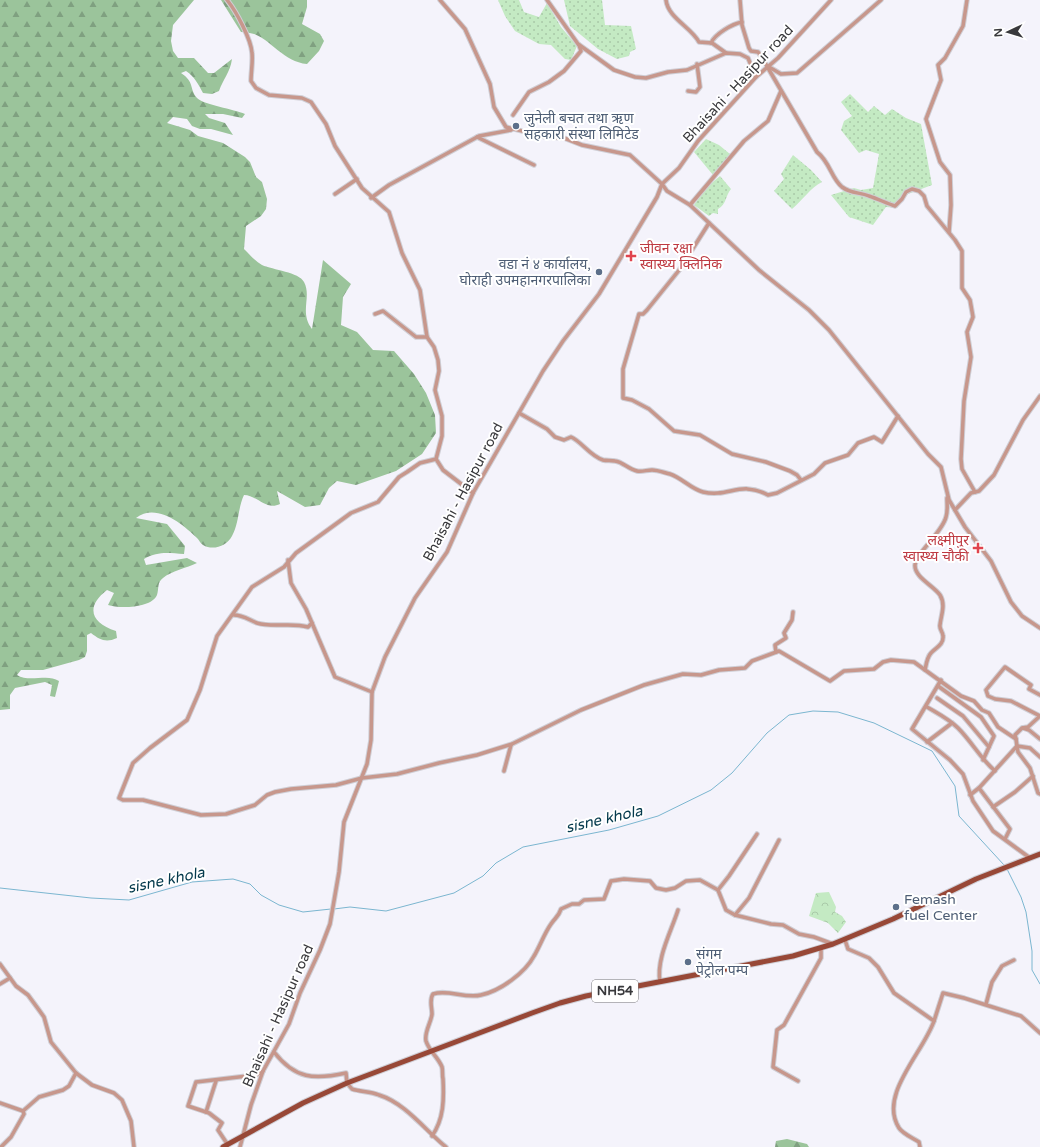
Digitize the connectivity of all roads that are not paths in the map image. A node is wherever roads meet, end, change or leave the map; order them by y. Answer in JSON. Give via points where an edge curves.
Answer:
{"nodes":[{"id":1,"x":226,"y":0,"type":"edge"},
{"id":2,"x":440,"y":0,"type":"edge"},
{"id":3,"x":547,"y":0,"type":"edge"},
{"id":4,"x":666,"y":0,"type":"edge"},
{"id":5,"x":740,"y":0,"type":"edge"},
{"id":6,"x":831,"y":0,"type":"edge"},
{"id":7,"x":881,"y":0,"type":"edge"},
{"id":8,"x":967,"y":0,"type":"edge"},
{"id":9,"x":742,"y":22,"type":"junction"},
{"id":10,"x":711,"y":43,"type":"junction"},
{"id":11,"x":578,"y":44,"type":"junction"},
{"id":12,"x":726,"y":53,"type":"junction"},
{"id":13,"x":697,"y":64,"type":"junction"},
{"id":14,"x":768,"y":66,"type":"junction"},
{"id":15,"x":756,"y":77,"type":"junction"},
{"id":16,"x":688,"y":91,"type":"dead end"},
{"id":17,"x":782,"y":91,"type":"junction"},
{"id":18,"x":513,"y":114,"type":"dead end"},
{"id":19,"x":512,"y":130,"type":"junction"},
{"id":20,"x":477,"y":138,"type":"junction"},
{"id":21,"x":534,"y":166,"type":"dead end"},
{"id":22,"x":356,"y":179,"type":"junction"},
{"id":23,"x":662,"y":184,"type":"junction"},
{"id":24,"x":335,"y":194,"type":"dead end"},
{"id":25,"x":371,"y":198,"type":"junction"},
{"id":26,"x":690,"y":205,"type":"junction"},
{"id":27,"x":709,"y":223,"type":"junction"},
{"id":28,"x":949,"y":232,"type":"junction"},
{"id":29,"x":376,"y":314,"type":"dead end"},
{"id":30,"x":427,"y":337,"type":"junction"},
{"id":31,"x":1040,"y":396,"type":"edge"},
{"id":32,"x":519,"y":413,"type":"junction"},
{"id":33,"x":898,"y":416,"type":"junction"},
{"id":34,"x":436,"y":459,"type":"junction"},
{"id":35,"x":801,"y":480,"type":"junction"},
{"id":36,"x":947,"y":492,"type":"junction"},
{"id":37,"x":975,"y":492,"type":"junction"},
{"id":38,"x":473,"y":493,"type":"junction"},
{"id":39,"x":955,"y":510,"type":"junction"},
{"id":40,"x":288,"y":560,"type":"junction"},
{"id":41,"x":793,"y":612,"type":"dead end"},
{"id":42,"x":234,"y":615,"type":"junction"},
{"id":43,"x":312,"y":623,"type":"junction"},
{"id":44,"x":1040,"y":628,"type":"edge"},
{"id":45,"x":776,"y":652,"type":"junction"},
{"id":46,"x":925,"y":670,"type":"junction"},
{"id":47,"x":941,"y":680,"type":"junction"},
{"id":48,"x":938,"y":686,"type":"junction"},
{"id":49,"x":372,"y":692,"type":"junction"},
{"id":50,"x":1040,"y":694,"type":"edge"},
{"id":51,"x":937,"y":698,"type":"dead end"},
{"id":52,"x":926,"y":707,"type":"junction"},
{"id":53,"x":1040,"y":716,"type":"edge"},
{"id":54,"x":952,"y":723,"type":"junction"},
{"id":55,"x":1022,"y":728,"type":"junction"},
{"id":56,"x":1016,"y":739,"type":"junction"},
{"id":57,"x":1040,"y":739,"type":"edge"},
{"id":58,"x":927,"y":742,"type":"junction"},
{"id":59,"x":512,"y":744,"type":"junction"},
{"id":60,"x":1017,"y":746,"type":"junction"},
{"id":61,"x":989,"y":747,"type":"junction"},
{"id":62,"x":1040,"y":757,"type":"edge"},
{"id":63,"x":983,"y":760,"type":"junction"},
{"id":64,"x":504,"y":771,"type":"dead end"},
{"id":65,"x":995,"y":771,"type":"junction"},
{"id":66,"x":1033,"y":776,"type":"junction"},
{"id":67,"x":362,"y":778,"type":"junction"},
{"id":68,"x":979,"y":788,"type":"junction"},
{"id":69,"x":1040,"y":794,"type":"edge"},
{"id":70,"x":970,"y":795,"type":"junction"},
{"id":71,"x":993,"y":807,"type":"junction"},
{"id":72,"x":757,"y":834,"type":"dead end"},
{"id":73,"x":1004,"y":839,"type":"junction"},
{"id":74,"x":779,"y":840,"type":"dead end"},
{"id":75,"x":1040,"y":854,"type":"edge"},
{"id":76,"x":1030,"y":858,"type":"junction"},
{"id":77,"x":718,"y":890,"type":"junction"},
{"id":78,"x":678,"y":910,"type":"dead end"},
{"id":79,"x":735,"y":915,"type":"junction"},
{"id":80,"x":845,"y":940,"type":"junction"},
{"id":81,"x":833,"y":944,"type":"junction"},
{"id":82,"x":821,"y":948,"type":"junction"},
{"id":83,"x":1014,"y":960,"type":"dead end"},
{"id":84,"x":0,"y":964,"type":"edge"},
{"id":85,"x":10,"y":978,"type":"junction"},
{"id":86,"x":660,"y":982,"type":"junction"},
{"id":87,"x":0,"y":984,"type":"edge"},
{"id":88,"x":986,"y":1004,"type":"junction"},
{"id":89,"x":934,"y":1021,"type":"junction"},
{"id":90,"x":1040,"y":1033,"type":"edge"},
{"id":91,"x":430,"y":1050,"type":"junction"},
{"id":92,"x":274,"y":1052,"type":"junction"},
{"id":93,"x":264,"y":1071,"type":"junction"},
{"id":94,"x":76,"y":1073,"type":"junction"},
{"id":95,"x":216,"y":1081,"type":"junction"},
{"id":96,"x":798,"y":1081,"type":"dead end"},
{"id":97,"x":347,"y":1083,"type":"junction"},
{"id":98,"x":0,"y":1103,"type":"edge"},
{"id":99,"x":23,"y":1110,"type":"junction"},
{"id":100,"x":206,"y":1112,"type":"junction"},
{"id":101,"x":432,"y":1136,"type":"junction"},
{"id":102,"x":243,"y":1137,"type":"junction"},
{"id":103,"x":225,"y":1146,"type":"edge"},
{"id":104,"x":1,"y":1147,"type":"edge"},
{"id":105,"x":134,"y":1147,"type":"edge"},
{"id":106,"x":240,"y":1147,"type":"edge"},
{"id":107,"x":446,"y":1147,"type":"edge"},
{"id":108,"x":920,"y":1147,"type":"edge"}],
"edges":[{"from":1,"to":22,"type":"street","via":[[233,8],[250,43],[251,81],[256,88],[269,95],[302,98],[311,102]]},
{"from":2,"to":19,"type":"street","via":[[465,29],[490,84],[494,107],[506,127]]},
{"from":3,"to":11,"type":"street"},
{"from":4,"to":10,"type":"street","via":[[666,5],[676,19],[695,35],[699,42]]},
{"from":5,"to":9,"type":"street"},
{"from":6,"to":14,"type":"street","name":"Bhaisahi - Hasipur road"},
{"from":7,"to":14,"type":"street","via":[[798,73],[781,74]]},
{"from":8,"to":28,"type":"street","via":[[963,26],[945,58],[938,65],[942,80],[926,119],[938,158],[950,175]]},
{"from":9,"to":10,"type":"street","via":[[731,25]]},
{"from":9,"to":14,"type":"street","via":[[750,51],[758,52]]},
{"from":10,"to":12,"type":"street"},
{"from":11,"to":13,"type":"street","via":[[614,70],[635,78],[687,70]]},
{"from":11,"to":18,"type":"street","via":[[581,51],[574,61],[549,82],[530,92]]},
{"from":12,"to":13,"type":"street"},
{"from":12,"to":15,"type":"street","via":[[740,54],[748,58]]},
{"from":13,"to":16,"type":"street","via":[[700,88],[696,92]]},
{"from":14,"to":15,"type":"street","name":"Bhaisahi - Hasipur road"},
{"from":14,"to":17,"type":"street"},
{"from":15,"to":23,"type":"street","name":"Bhaisahi - Hasipur road","via":[[698,141],[679,168]]},
{"from":17,"to":26,"type":"street","via":[[768,121],[744,141]]},
{"from":17,"to":28,"type":"street","via":[[817,152],[826,159],[842,187],[855,194],[868,195],[895,206],[906,192],[912,189],[919,191],[924,196],[927,206]]},
{"from":19,"to":20,"type":"street"},
{"from":19,"to":23,"type":"street","via":[[564,138],[582,145],[630,155]]},
{"from":20,"to":21,"type":"street"},
{"from":20,"to":25,"type":"street","via":[[389,185]]},
{"from":22,"to":24,"type":"street"},
{"from":22,"to":25,"type":"street"},
{"from":23,"to":26,"type":"street","via":[[666,191]]},
{"from":23,"to":32,"type":"street","name":"Bhaisahi - Hasipur road","via":[[619,262],[553,356]]},
{"from":25,"to":30,"type":"street","via":[[389,212],[402,253],[420,290]]},
{"from":26,"to":27,"type":"street"},
{"from":27,"to":33,"type":"street","via":[[758,270],[820,320]]},
{"from":27,"to":35,"type":"street","via":[[674,277],[643,314],[639,314],[623,369],[623,398],[649,409],[674,431],[700,435],[732,454],[790,471],[797,474]]},
{"from":28,"to":37,"type":"street","via":[[962,251],[962,288],[972,308],[967,332],[971,357],[964,401],[961,459],[962,469]]},
{"from":29,"to":30,"type":"street","via":[[383,311],[416,337]]},
{"from":30,"to":34,"type":"street","via":[[434,347],[439,371],[435,390],[442,416],[442,436]]},
{"from":31,"to":37,"type":"street","via":[[1023,420],[994,476],[987,485]]},
{"from":32,"to":35,"type":"street","via":[[547,429],[555,437],[564,440],[575,438],[580,445],[603,460],[616,461],[639,471],[653,470],[671,475],[701,491],[717,494],[743,488],[757,489],[768,495]]},
{"from":32,"to":38,"type":"street","name":"Bhaisahi - Hasipur road"},
{"from":33,"to":35,"type":"street","via":[[882,442],[874,437],[858,442],[848,455],[825,463],[814,474]]},
{"from":33,"to":36,"type":"street","via":[[941,467]]},
{"from":34,"to":38,"type":"street","via":[[443,470]]},
{"from":34,"to":40,"type":"street","via":[[420,463],[406,472],[378,502],[351,513]]},
{"from":36,"to":39,"type":"street"},
{"from":36,"to":46,"type":"street","via":[[947,516],[915,563],[915,568],[925,583],[941,596],[943,608],[939,625],[943,636],[942,642],[931,652]]},
{"from":37,"to":39,"type":"street"},
{"from":38,"to":49,"type":"street","name":"Bhaisahi - Hasipur road","via":[[447,552],[415,598],[401,624]]},
{"from":39,"to":44,"type":"street","via":[[991,560],[1011,602],[1022,616]]},
{"from":40,"to":42,"type":"street","via":[[284,567],[252,587]]},
{"from":40,"to":43,"type":"street","via":[[291,583]]},
{"from":41,"to":45,"type":"street","via":[[792,620],[784,633],[786,638],[775,645]]},
{"from":42,"to":43,"type":"street","via":[[264,624],[308,627]]},
{"from":42,"to":67,"type":"street","via":[[217,636],[200,690],[187,720],[133,763],[119,798],[143,800],[201,815],[226,814],[255,805],[275,792],[336,785]]},
{"from":43,"to":49,"type":"street","via":[[335,677]]},
{"from":45,"to":46,"type":"street","via":[[784,653],[830,680],[844,671],[874,669],[891,660],[914,662]]},
{"from":45,"to":59,"type":"street","via":[[752,661],[745,668],[719,670],[701,675],[683,674],[644,685],[568,715]]},
{"from":46,"to":47,"type":"street"},
{"from":47,"to":48,"type":"street"},
{"from":47,"to":56,"type":"street","via":[[961,696],[974,701],[982,710],[989,713],[998,728]]},
{"from":48,"to":52,"type":"street"},
{"from":48,"to":61,"type":"street","via":[[981,717],[994,736]]},
{"from":49,"to":67,"type":"street","name":"Bhaisahi - Hasipur road","via":[[370,753]]},
{"from":50,"to":53,"type":"street","via":[[1029,689],[1032,685],[1005,666],[986,690],[988,696],[1012,701]]},
{"from":51,"to":61,"type":"street","via":[[963,716]]},
{"from":52,"to":54,"type":"street"},
{"from":52,"to":58,"type":"street","via":[[912,729]]},
{"from":53,"to":55,"type":"street","via":[[1028,727]]},
{"from":54,"to":58,"type":"street"},
{"from":54,"to":63,"type":"street"},
{"from":55,"to":56,"type":"street","via":[[1015,735]]},
{"from":55,"to":57,"type":"street"},
{"from":56,"to":60,"type":"street"},
{"from":58,"to":70,"type":"street","via":[[963,774]]},
{"from":59,"to":64,"type":"street"},
{"from":59,"to":67,"type":"street","via":[[397,774]]},
{"from":60,"to":62,"type":"street","via":[[1030,748]]},
{"from":60,"to":65,"type":"street"},
{"from":60,"to":66,"type":"street"},
{"from":61,"to":63,"type":"street"},
{"from":63,"to":65,"type":"street"},
{"from":65,"to":68,"type":"street"},
{"from":66,"to":69,"type":"street"},
{"from":66,"to":71,"type":"street"},
{"from":67,"to":92,"type":"street","name":"Bhaisahi - Hasipur road","via":[[350,802],[344,822],[330,924],[300,993],[290,1024]]},
{"from":68,"to":70,"type":"street"},
{"from":68,"to":71,"type":"street"},
{"from":70,"to":73,"type":"street","via":[[993,831]]},
{"from":71,"to":73,"type":"street","via":[[1010,829]]},
{"from":72,"to":77,"type":"street"},
{"from":73,"to":76,"type":"street"},
{"from":74,"to":79,"type":"street","via":[[749,898]]},
{"from":75,"to":76,"type":"main road","number":"NH54"},
{"from":76,"to":80,"type":"main road","number":"NH54","via":[[976,878],[893,920]]},
{"from":77,"to":79,"type":"street","via":[[726,910]]},
{"from":77,"to":91,"type":"street","via":[[700,880],[686,881],[666,890],[656,888],[650,882],[624,879],[611,881],[604,899],[584,900],[580,904],[566,905],[561,908],[533,958],[511,982],[481,996],[440,991],[432,994],[432,1018],[426,1040]]},
{"from":78,"to":86,"type":"street","via":[[662,959]]},
{"from":79,"to":81,"type":"street","via":[[783,925],[799,934]]},
{"from":80,"to":81,"type":"main road","number":"NH54"},
{"from":80,"to":89,"type":"street","via":[[848,949],[870,958],[894,993]]},
{"from":81,"to":82,"type":"main road","number":"NH54"},
{"from":82,"to":86,"type":"main road","number":"NH54","via":[[793,956]]},
{"from":82,"to":96,"type":"street","via":[[821,958],[784,1025],[777,1030],[773,1067]]},
{"from":83,"to":88,"type":"street","via":[[1002,966],[992,982]]},
{"from":84,"to":85,"type":"street"},
{"from":85,"to":87,"type":"street"},
{"from":85,"to":94,"type":"street","via":[[44,1017],[51,1042]]},
{"from":86,"to":91,"type":"main road","number":"NH54","via":[[560,1002]]},
{"from":88,"to":89,"type":"street","via":[[943,993]]},
{"from":88,"to":90,"type":"street","via":[[1021,1016]]},
{"from":89,"to":108,"type":"street","via":[[897,1087],[892,1108],[899,1129],[919,1142]]},
{"from":91,"to":97,"type":"main road","number":"NH54"},
{"from":91,"to":101,"type":"street","via":[[436,1055],[443,1069],[444,1090],[440,1120]]},
{"from":92,"to":93,"type":"street","name":"Bhaisahi - Hasipur road"},
{"from":92,"to":97,"type":"street","via":[[284,1064],[296,1072],[321,1078],[346,1074]]},
{"from":93,"to":95,"type":"street","via":[[256,1075]]},
{"from":93,"to":102,"type":"street","name":"Bhaisahi - Hasipur road","via":[[250,1105]]},
{"from":94,"to":99,"type":"street","via":[[63,1090],[39,1097]]},
{"from":94,"to":105,"type":"street","via":[[92,1085],[119,1096],[132,1121]]},
{"from":95,"to":100,"type":"street"},
{"from":95,"to":100,"type":"street","via":[[196,1082],[188,1106]]},
{"from":97,"to":101,"type":"street","via":[[352,1089],[389,1099]]},
{"from":97,"to":102,"type":"main road","number":"NH54","via":[[303,1103]]},
{"from":98,"to":99,"type":"street"},
{"from":99,"to":104,"type":"street","via":[[23,1118],[11,1138]]},
{"from":100,"to":103,"type":"street","via":[[222,1123],[218,1130]]},
{"from":101,"to":107,"type":"street"},
{"from":102,"to":103,"type":"main road","number":"NH54"},
{"from":102,"to":106,"type":"street","name":"Bhaisahi - Hasipur road"}]}
